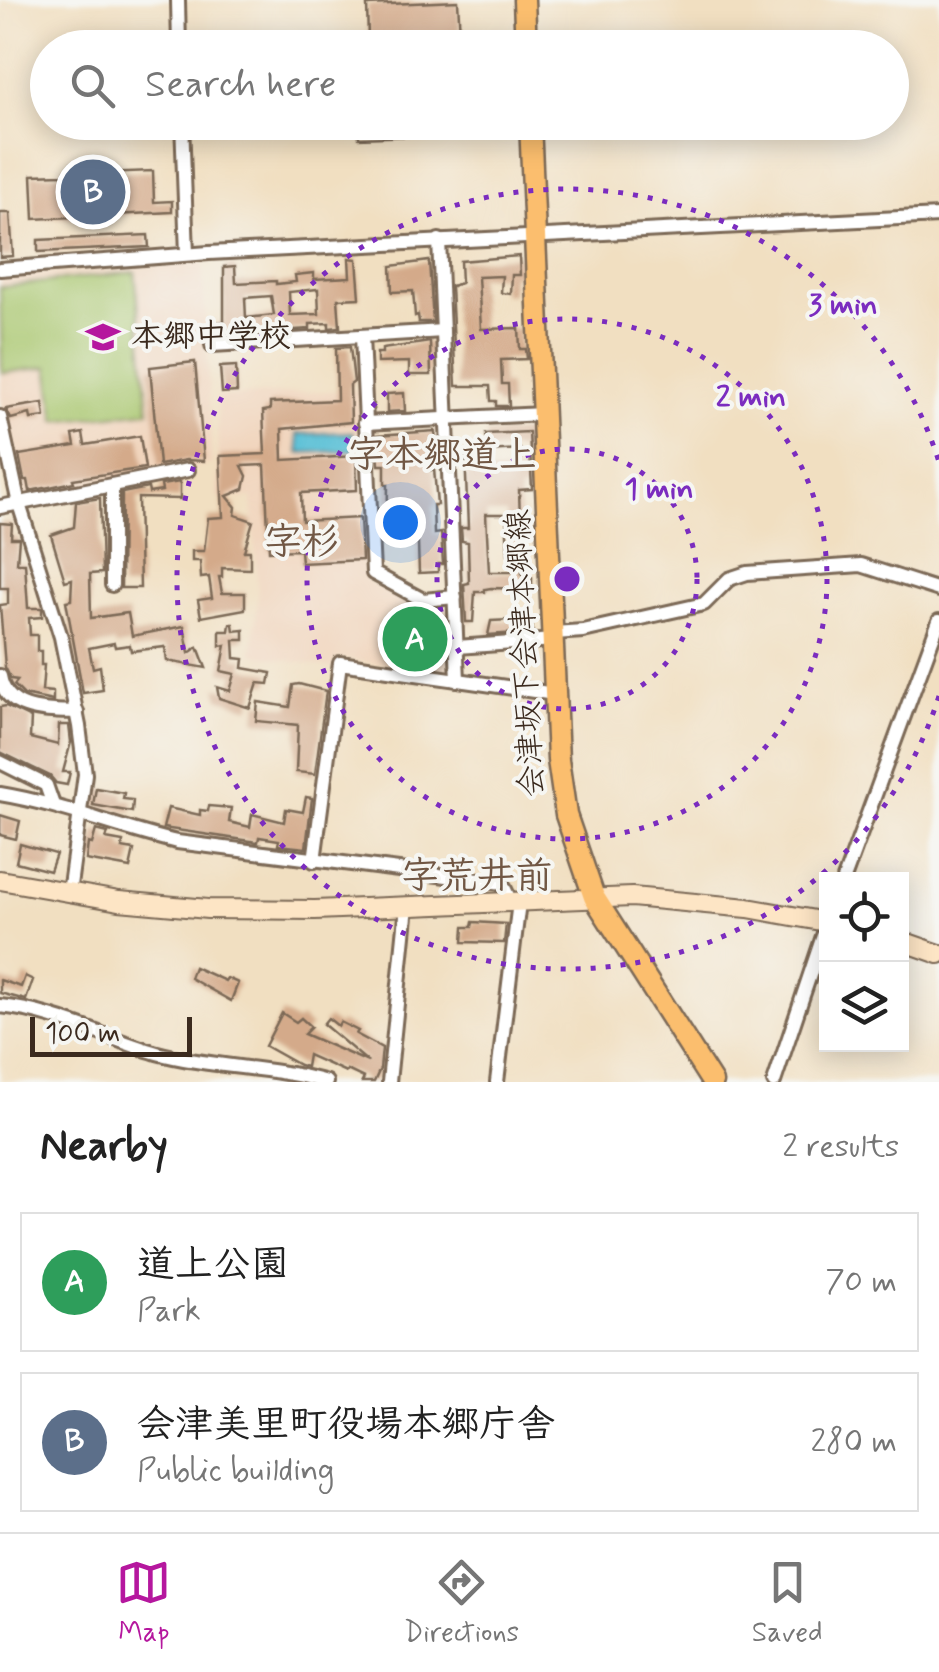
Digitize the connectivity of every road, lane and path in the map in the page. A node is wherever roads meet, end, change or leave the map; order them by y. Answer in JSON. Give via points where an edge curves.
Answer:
{"nodes":[{"id":1,"x":178,"y":0,"type":"edge"},
{"id":2,"x":524,"y":0,"type":"edge"},
{"id":3,"x":179,"y":30,"type":"edge"},
{"id":4,"x":525,"y":30,"type":"edge"},
{"id":5,"x":183,"y":140,"type":"edge"},
{"id":6,"x":531,"y":140,"type":"edge"},
{"id":7,"x":939,"y":216,"type":"edge"},
{"id":8,"x":534,"y":235,"type":"junction"},
{"id":9,"x":439,"y":240,"type":"junction"},
{"id":10,"x":187,"y":254,"type":"junction"},
{"id":11,"x":0,"y":269,"type":"edge"},
{"id":12,"x":443,"y":331,"type":"junction"},
{"id":13,"x":362,"y":336,"type":"junction"},
{"id":14,"x":212,"y":345,"type":"dead end"},
{"id":15,"x":543,"y":414,"type":"junction"},
{"id":16,"x":0,"y":418,"type":"edge"},
{"id":17,"x":447,"y":418,"type":"junction"},
{"id":18,"x":365,"y":423,"type":"junction"},
{"id":19,"x":4,"y":453,"type":"edge"},
{"id":20,"x":188,"y":470,"type":"dead end"},
{"id":21,"x":112,"y":486,"type":"junction"},
{"id":22,"x":19,"y":504,"type":"junction"},
{"id":23,"x":0,"y":508,"type":"edge"},
{"id":24,"x":112,"y":585,"type":"dead end"},
{"id":25,"x":939,"y":590,"type":"edge"},
{"id":26,"x":455,"y":598,"type":"junction"},
{"id":27,"x":939,"y":621,"type":"edge"},
{"id":28,"x":554,"y":636,"type":"junction"},
{"id":29,"x":457,"y":647,"type":"junction"},
{"id":30,"x":0,"y":676,"type":"edge"},
{"id":31,"x":458,"y":680,"type":"junction"},
{"id":32,"x":555,"y":694,"type":"junction"},
{"id":33,"x":77,"y":712,"type":"junction"},
{"id":34,"x":0,"y":762,"type":"edge"},
{"id":35,"x":0,"y":794,"type":"edge"},
{"id":36,"x":53,"y":805,"type":"junction"},
{"id":37,"x":82,"y":813,"type":"junction"},
{"id":38,"x":314,"y":862,"type":"junction"},
{"id":39,"x":847,"y":872,"type":"edge"},
{"id":40,"x":0,"y":880,"type":"edge"},
{"id":41,"x":70,"y":893,"type":"junction"},
{"id":42,"x":594,"y":897,"type":"junction"},
{"id":43,"x":515,"y":902,"type":"junction"},
{"id":44,"x":408,"y":906,"type":"junction"},
{"id":45,"x":819,"y":923,"type":"edge"},
{"id":46,"x":909,"y":943,"type":"edge"},
{"id":47,"x":819,"y":945,"type":"edge"},
{"id":48,"x":939,"y":954,"type":"edge"},
{"id":49,"x":0,"y":1006,"type":"edge"},
{"id":50,"x":326,"y":1082,"type":"edge"},
{"id":51,"x":389,"y":1082,"type":"edge"},
{"id":52,"x":497,"y":1082,"type":"edge"},
{"id":53,"x":712,"y":1082,"type":"edge"},
{"id":54,"x":774,"y":1082,"type":"edge"}],
"edges":[{"from":1,"to":3,"type":"street"},
{"from":2,"to":4,"type":"main road"},
{"from":5,"to":10,"type":"street"},
{"from":6,"to":8,"type":"main road","name":"会津坂下会津本郷線"},
{"from":7,"to":8,"type":"street"},
{"from":8,"to":9,"type":"street"},
{"from":8,"to":15,"type":"main road","name":"会津坂下会津本郷線"},
{"from":9,"to":10,"type":"street"},
{"from":9,"to":12,"type":"street"},
{"from":10,"to":11,"type":"street"},
{"from":12,"to":13,"type":"street"},
{"from":12,"to":17,"type":"street"},
{"from":13,"to":14,"type":"street"},
{"from":13,"to":18,"type":"street"},
{"from":15,"to":17,"type":"street"},
{"from":15,"to":28,"type":"main road","name":"会津坂下会津本郷線"},
{"from":16,"to":19,"type":"street"},
{"from":17,"to":18,"type":"street"},
{"from":17,"to":26,"type":"street"},
{"from":18,"to":26,"type":"street","via":[[373,573],[422,600]]},
{"from":19,"to":22,"type":"street"},
{"from":20,"to":21,"type":"street"},
{"from":21,"to":22,"type":"street"},
{"from":21,"to":24,"type":"street"},
{"from":22,"to":23,"type":"street"},
{"from":22,"to":33,"type":"street"},
{"from":25,"to":28,"type":"street","via":[[861,564],[747,573],[729,579],[704,604]]},
{"from":26,"to":29,"type":"street"},
{"from":27,"to":39,"type":"street"},
{"from":28,"to":29,"type":"street"},
{"from":28,"to":32,"type":"main road","name":"会津坂下会津本郷線"},
{"from":29,"to":31,"type":"street"},
{"from":30,"to":33,"type":"street","via":[[2,688],[26,709]]},
{"from":31,"to":32,"type":"street"},
{"from":31,"to":38,"type":"street","via":[[340,663]]},
{"from":32,"to":42,"type":"main road","name":"会津坂下会津本郷線","via":[[566,815]]},
{"from":33,"to":37,"type":"street"},
{"from":34,"to":36,"type":"street","via":[[46,784]]},
{"from":35,"to":36,"type":"street"},
{"from":36,"to":37,"type":"street"},
{"from":37,"to":38,"type":"street","via":[[177,842]]},
{"from":37,"to":41,"type":"street"},
{"from":38,"to":43,"type":"street","via":[[502,883]]},
{"from":40,"to":41,"type":"main road"},
{"from":41,"to":44,"type":"main road","via":[[208,909]]},
{"from":42,"to":43,"type":"main road"},
{"from":42,"to":45,"type":"main road","via":[[681,900]]},
{"from":42,"to":53,"type":"main road","name":"会津坂下会津本郷線"},
{"from":43,"to":44,"type":"main road"},
{"from":43,"to":52,"type":"street"},
{"from":44,"to":51,"type":"street"},
{"from":46,"to":48,"type":"main road"},
{"from":47,"to":54,"type":"street"},
{"from":49,"to":50,"type":"street","via":[[160,1054]]}]}
